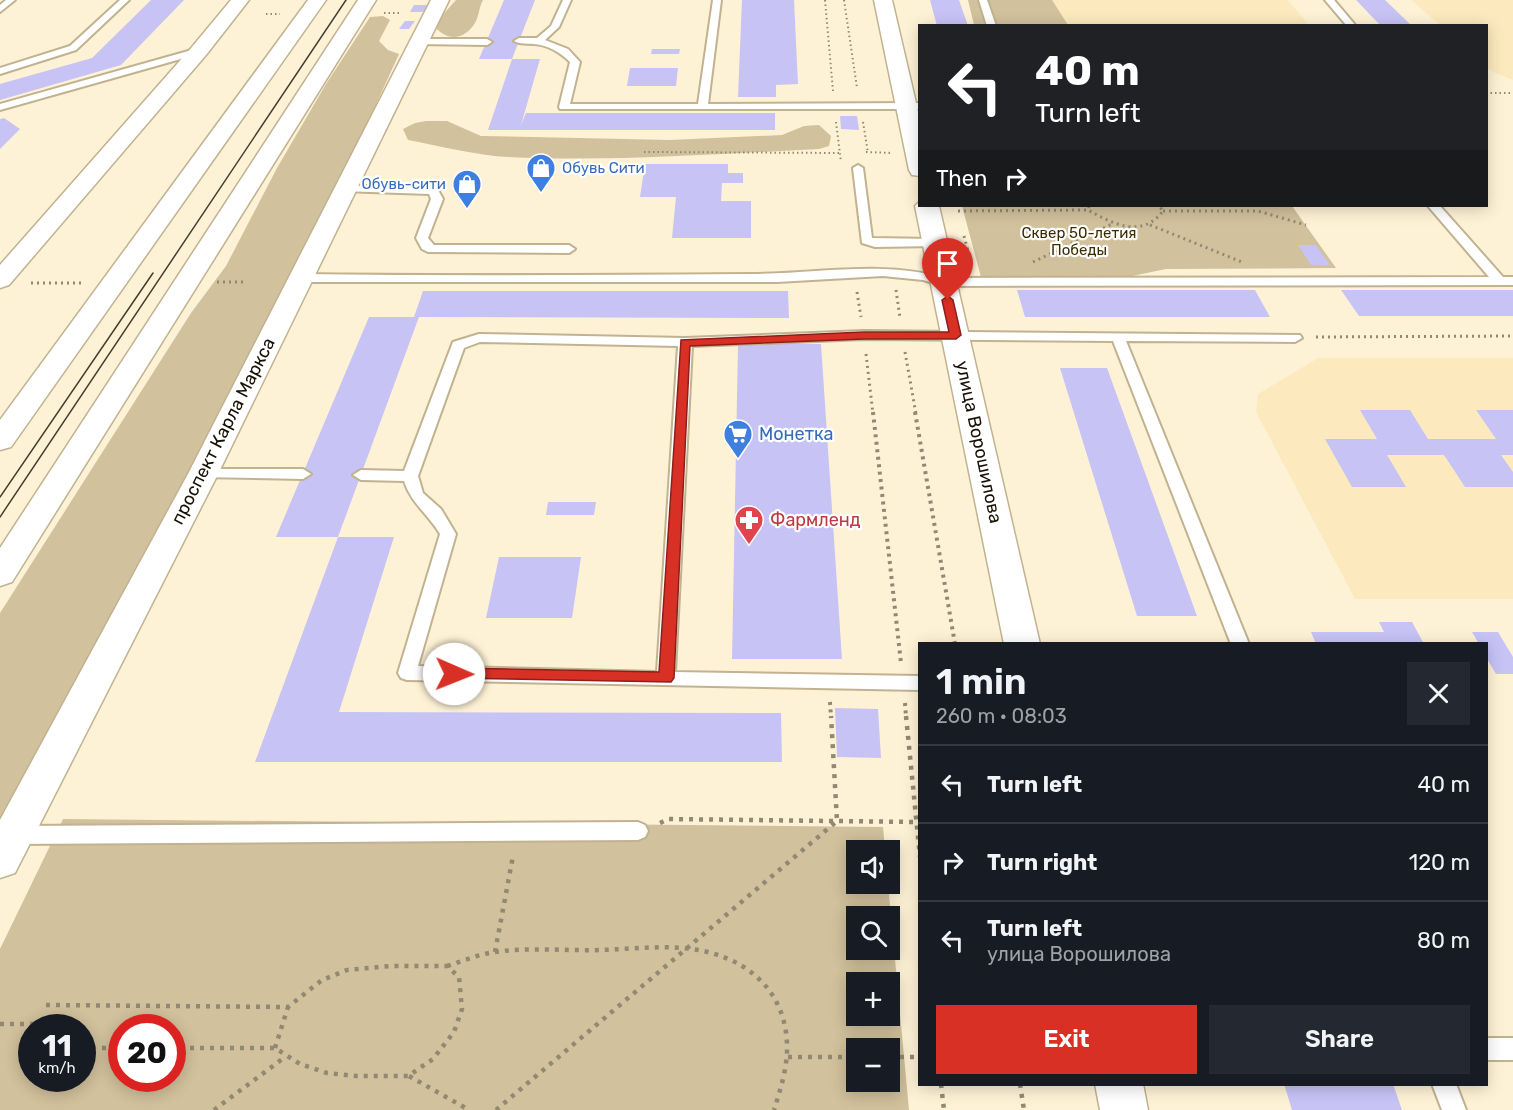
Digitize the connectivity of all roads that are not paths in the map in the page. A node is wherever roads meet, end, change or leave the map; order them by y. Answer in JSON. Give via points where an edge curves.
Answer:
{"nodes":[{"id":1,"x":11,"y":0,"type":"edge"},
{"id":2,"x":125,"y":0,"type":"edge"},
{"id":3,"x":240,"y":0,"type":"edge"},
{"id":4,"x":317,"y":0,"type":"edge"},
{"id":5,"x":367,"y":0,"type":"edge"},
{"id":6,"x":440,"y":0,"type":"edge"},
{"id":7,"x":567,"y":0,"type":"edge"},
{"id":8,"x":717,"y":0,"type":"edge"},
{"id":9,"x":882,"y":0,"type":"edge"},
{"id":10,"x":983,"y":0,"type":"edge"},
{"id":11,"x":1329,"y":0,"type":"edge"},
{"id":12,"x":0,"y":9,"type":"edge"},
{"id":13,"x":991,"y":24,"type":"edge"},
{"id":14,"x":1350,"y":24,"type":"edge"},
{"id":15,"x":519,"y":41,"type":"dead end"},
{"id":16,"x":539,"y":41,"type":"junction"},
{"id":17,"x":418,"y":42,"type":"junction"},
{"id":18,"x":486,"y":42,"type":"dead end"},
{"id":19,"x":199,"y":51,"type":"junction"},
{"id":20,"x":138,"y":68,"type":"junction"},
{"id":21,"x":0,"y":71,"type":"edge"},
{"id":22,"x":175,"y":78,"type":"junction"},
{"id":23,"x":913,"y":106,"type":"edge"},
{"id":24,"x":703,"y":107,"type":"junction"},
{"id":25,"x":0,"y":108,"type":"edge"},
{"id":26,"x":918,"y":161,"type":"edge"},
{"id":27,"x":858,"y":168,"type":"dead end"},
{"id":28,"x":345,"y":189,"type":"junction"},
{"id":29,"x":927,"y":207,"type":"edge"},
{"id":30,"x":1435,"y":207,"type":"edge"},
{"id":31,"x":935,"y":243,"type":"junction"},
{"id":32,"x":569,"y":249,"type":"dead end"},
{"id":33,"x":300,"y":278,"type":"junction"},
{"id":34,"x":0,"y":280,"type":"edge"},
{"id":35,"x":1507,"y":281,"type":"edge"},
{"id":36,"x":944,"y":282,"type":"junction"},
{"id":37,"x":956,"y":335,"type":"junction"},
{"id":38,"x":1118,"y":337,"type":"junction"},
{"id":39,"x":1295,"y":338,"type":"road end"},
{"id":40,"x":685,"y":342,"type":"junction"},
{"id":41,"x":0,"y":441,"type":"edge"},
{"id":42,"x":203,"y":474,"type":"junction"},
{"id":43,"x":303,"y":474,"type":"dead end"},
{"id":44,"x":361,"y":475,"type":"dead end"},
{"id":45,"x":410,"y":476,"type":"junction"},
{"id":46,"x":0,"y":574,"type":"edge"},
{"id":47,"x":1022,"y":642,"type":"edge"},
{"id":48,"x":1239,"y":642,"type":"edge"},
{"id":49,"x":666,"y":678,"type":"junction"},
{"id":50,"x":918,"y":683,"type":"edge"},
{"id":51,"x":638,"y":831,"type":"road end"},
{"id":52,"x":6,"y":847,"type":"edge"},
{"id":53,"x":1488,"y":1049,"type":"edge"},
{"id":54,"x":1513,"y":1049,"type":"edge"},
{"id":55,"x":1119,"y":1086,"type":"edge"},
{"id":56,"x":1445,"y":1086,"type":"edge"},
{"id":57,"x":1124,"y":1110,"type":"edge"},
{"id":58,"x":1454,"y":1110,"type":"edge"}],
"edges":[{"from":1,"to":12,"type":"lane"},
{"from":2,"to":21,"type":"lane","via":[[73,48]]},
{"from":3,"to":19,"type":"main road"},
{"from":4,"to":41,"type":"main road"},
{"from":5,"to":46,"type":"main road"},
{"from":6,"to":17,"type":"main road","name":"проспект Карла Маркса"},
{"from":7,"to":16,"type":"lane","via":[[555,27]]},
{"from":8,"to":24,"type":"lane"},
{"from":9,"to":23,"type":"main road"},
{"from":10,"to":13,"type":"lane"},
{"from":11,"to":14,"type":"lane"},
{"from":15,"to":16,"type":"lane"},
{"from":16,"to":24,"type":"lane","via":[[565,51],[575,62],[564,107]]},
{"from":17,"to":18,"type":"lane"},
{"from":17,"to":28,"type":"main road","name":"проспект Карла Маркса"},
{"from":19,"to":20,"type":"lane"},
{"from":19,"to":22,"type":"main road"},
{"from":20,"to":22,"type":"lane","via":[[168,69]]},
{"from":20,"to":25,"type":"lane"},
{"from":22,"to":34,"type":"main road"},
{"from":23,"to":24,"type":"lane"},
{"from":23,"to":26,"type":"main road"},
{"from":27,"to":31,"type":"lane","via":[[866,240]]},
{"from":28,"to":32,"type":"lane","via":[[434,192],[437,199],[422,238],[432,249]]},
{"from":28,"to":33,"type":"main road","name":"проспект Карла Маркса"},
{"from":29,"to":31,"type":"main road","name":"улица Ворошилова"},
{"from":30,"to":35,"type":"lane"},
{"from":31,"to":36,"type":"main road","name":"улица Ворошилова"},
{"from":33,"to":36,"type":"lane","via":[[769,278],[854,274],[921,276]]},
{"from":33,"to":42,"type":"main road","name":"проспект Карла Маркса"},
{"from":35,"to":36,"type":"lane"},
{"from":36,"to":37,"type":"main road","name":"улица Ворошилова"},
{"from":37,"to":38,"type":"lane"},
{"from":37,"to":40,"type":"lane"},
{"from":37,"to":47,"type":"main road","name":"улица Ворошилова"},
{"from":38,"to":39,"type":"lane"},
{"from":38,"to":48,"type":"lane"},
{"from":40,"to":45,"type":"lane","via":[[479,338],[464,341],[455,349]]},
{"from":40,"to":49,"type":"lane"},
{"from":42,"to":43,"type":"lane"},
{"from":42,"to":52,"type":"main road","name":"проспект Карла Маркса"},
{"from":44,"to":45,"type":"lane"},
{"from":45,"to":49,"type":"lane","via":[[416,495],[435,513],[448,534],[407,673]]},
{"from":49,"to":50,"type":"lane"},
{"from":51,"to":52,"type":"lane"},
{"from":53,"to":54,"type":"lane"},
{"from":55,"to":57,"type":"main road"},
{"from":56,"to":58,"type":"lane"}]}
